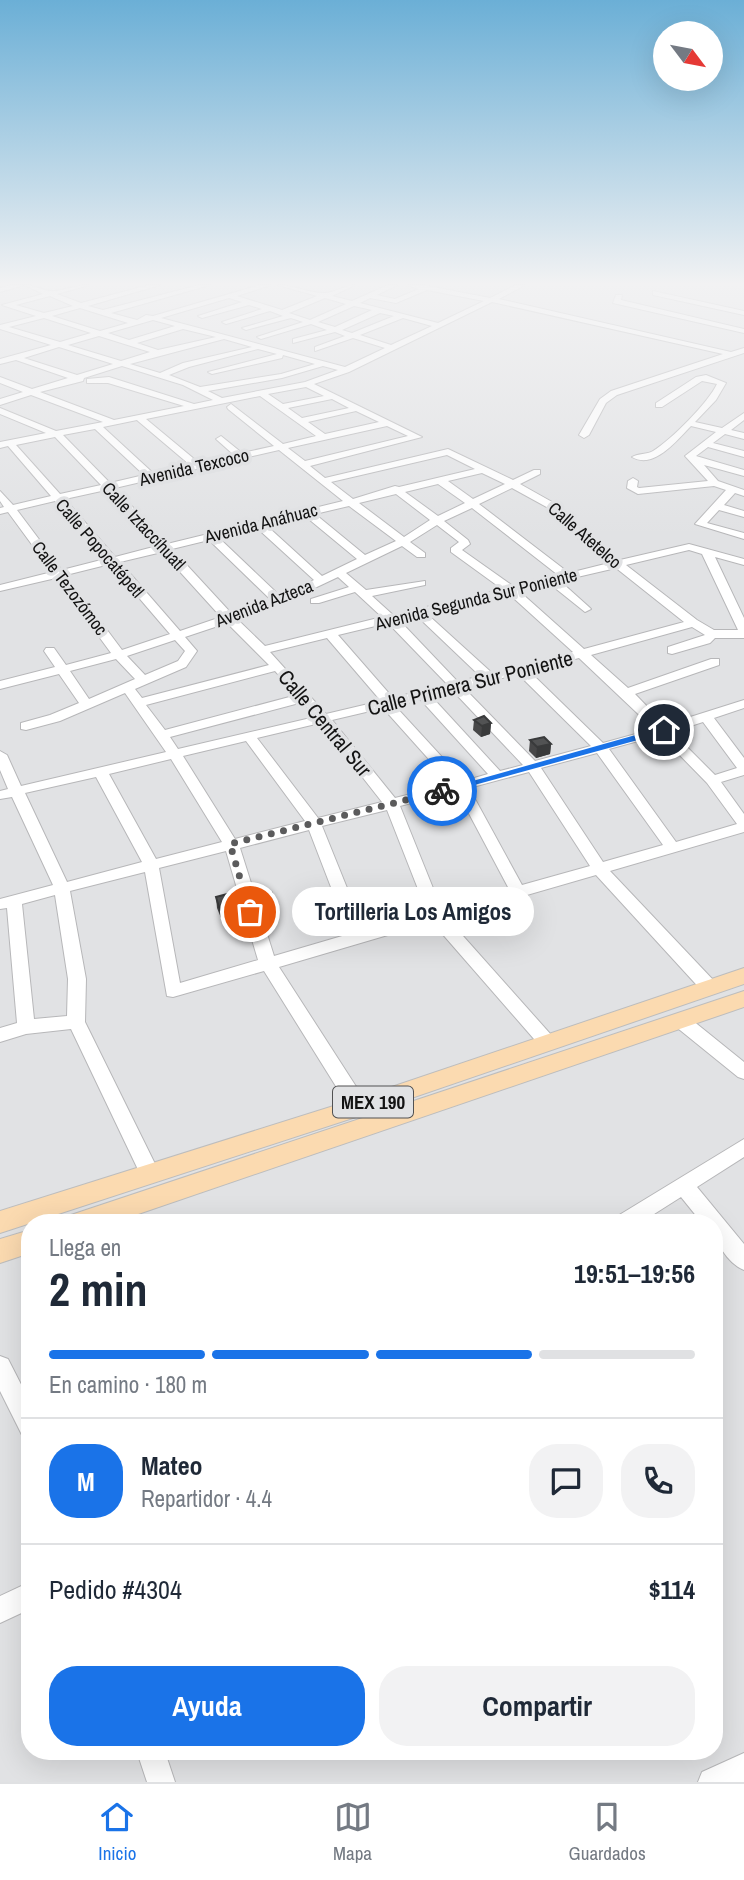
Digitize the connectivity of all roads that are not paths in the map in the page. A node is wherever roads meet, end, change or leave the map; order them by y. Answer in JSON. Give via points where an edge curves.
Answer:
{"nodes":[{"id":1,"x":49,"y":368,"type":"edge"},
{"id":2,"x":112,"y":368,"type":"edge"},
{"id":3,"x":135,"y":368,"type":"edge"},
{"id":4,"x":178,"y":368,"type":"edge"},
{"id":5,"x":228,"y":368,"type":"edge"},
{"id":6,"x":309,"y":368,"type":"edge"},
{"id":7,"x":336,"y":368,"type":"edge"},
{"id":8,"x":350,"y":368,"type":"edge"},
{"id":9,"x":689,"y":368,"type":"edge"},
{"id":10,"x":346,"y":370,"type":"junction"},
{"id":11,"x":212,"y":372,"type":"dead end"},
{"id":12,"x":162,"y":375,"type":"junction"},
{"id":13,"x":79,"y":378,"type":"junction"},
{"id":14,"x":0,"y":380,"type":"edge"},
{"id":15,"x":89,"y":381,"type":"junction"},
{"id":16,"x":307,"y":384,"type":"junction"},
{"id":17,"x":73,"y":388,"type":"dead end"},
{"id":18,"x":203,"y":389,"type":"junction"},
{"id":19,"x":34,"y":392,"type":"junction"},
{"id":20,"x":261,"y":393,"type":"junction"},
{"id":21,"x":334,"y":396,"type":"junction"},
{"id":22,"x":219,"y":400,"type":"junction"},
{"id":23,"x":0,"y":402,"type":"edge"},
{"id":24,"x":659,"y":405,"type":"dead end"},
{"id":25,"x":192,"y":406,"type":"junction"},
{"id":26,"x":231,"y":407,"type":"dead end"},
{"id":27,"x":282,"y":407,"type":"junction"},
{"id":28,"x":359,"y":408,"type":"junction"},
{"id":29,"x":0,"y":411,"type":"edge"},
{"id":30,"x":141,"y":418,"type":"junction"},
{"id":31,"x":742,"y":418,"type":"edge"},
{"id":32,"x":300,"y":421,"type":"junction"},
{"id":33,"x":388,"y":423,"type":"junction"},
{"id":34,"x":688,"y":423,"type":"junction"},
{"id":35,"x":117,"y":424,"type":"junction"},
{"id":36,"x":98,"y":427,"type":"junction"},
{"id":37,"x":724,"y":430,"type":"junction"},
{"id":38,"x":58,"y":435,"type":"junction"},
{"id":39,"x":584,"y":435,"type":"dead end"},
{"id":40,"x":744,"y":436,"type":"edge"},
{"id":41,"x":323,"y":437,"type":"junction"},
{"id":42,"x":221,"y":439,"type":"dead end"},
{"id":43,"x":5,"y":444,"type":"edge"},
{"id":44,"x":709,"y":444,"type":"junction"},
{"id":45,"x":278,"y":447,"type":"junction"},
{"id":46,"x":659,"y":451,"type":"junction"},
{"id":47,"x":744,"y":454,"type":"edge"},
{"id":48,"x":240,"y":456,"type":"junction"},
{"id":49,"x":637,"y":457,"type":"dead end"},
{"id":50,"x":674,"y":458,"type":"dead end"},
{"id":51,"x":696,"y":460,"type":"junction"},
{"id":52,"x":302,"y":465,"type":"junction"},
{"id":53,"x":197,"y":466,"type":"junction"},
{"id":54,"x":482,"y":470,"type":"junction"},
{"id":55,"x":537,"y":472,"type":"dead end"},
{"id":56,"x":744,"y":473,"type":"edge"},
{"id":57,"x":152,"y":477,"type":"junction"},
{"id":58,"x":438,"y":479,"type":"junction"},
{"id":59,"x":323,"y":481,"type":"junction"},
{"id":60,"x":634,"y":481,"type":"dead end"},
{"id":61,"x":715,"y":483,"type":"junction"},
{"id":62,"x":513,"y":486,"type":"junction"},
{"id":63,"x":108,"y":487,"type":"junction"},
{"id":64,"x":395,"y":489,"type":"junction"},
{"id":65,"x":732,"y":490,"type":"junction"},
{"id":66,"x":0,"y":494,"type":"edge"},
{"id":67,"x":744,"y":494,"type":"edge"},
{"id":68,"x":56,"y":499,"type":"junction"},
{"id":69,"x":351,"y":501,"type":"junction"},
{"id":70,"x":476,"y":504,"type":"junction"},
{"id":71,"x":717,"y":506,"type":"junction"},
{"id":72,"x":5,"y":510,"type":"edge"},
{"id":73,"x":306,"y":512,"type":"junction"},
{"id":74,"x":744,"y":514,"type":"edge"},
{"id":75,"x":436,"y":521,"type":"junction"},
{"id":76,"x":259,"y":524,"type":"junction"},
{"id":77,"x":210,"y":535,"type":"junction"},
{"id":78,"x":744,"y":536,"type":"edge"},
{"id":79,"x":404,"y":541,"type":"junction"},
{"id":80,"x":164,"y":547,"type":"junction"},
{"id":81,"x":706,"y":550,"type":"junction"},
{"id":82,"x":421,"y":555,"type":"dead end"},
{"id":83,"x":112,"y":560,"type":"junction"},
{"id":84,"x":364,"y":560,"type":"junction"},
{"id":85,"x":744,"y":562,"type":"edge"},
{"id":86,"x":619,"y":565,"type":"junction"},
{"id":87,"x":339,"y":572,"type":"junction"},
{"id":88,"x":59,"y":573,"type":"junction"},
{"id":89,"x":566,"y":576,"type":"junction"},
{"id":90,"x":552,"y":580,"type":"junction"},
{"id":91,"x":321,"y":581,"type":"junction"},
{"id":92,"x":421,"y":583,"type":"dead end"},
{"id":93,"x":2,"y":584,"type":"edge"},
{"id":94,"x":360,"y":591,"type":"junction"},
{"id":95,"x":512,"y":591,"type":"junction"},
{"id":96,"x":279,"y":601,"type":"junction"},
{"id":97,"x":315,"y":601,"type":"dead end"},
{"id":98,"x":585,"y":609,"type":"dead end"},
{"id":99,"x":421,"y":614,"type":"junction"},
{"id":100,"x":229,"y":618,"type":"junction"},
{"id":101,"x":392,"y":620,"type":"junction"},
{"id":102,"x":693,"y":623,"type":"junction"},
{"id":103,"x":744,"y":632,"type":"edge"},
{"id":104,"x":330,"y":634,"type":"junction"},
{"id":105,"x":712,"y":634,"type":"junction"},
{"id":106,"x":175,"y":635,"type":"junction"},
{"id":107,"x":262,"y":650,"type":"junction"},
{"id":108,"x":672,"y":650,"type":"dead end"},
{"id":109,"x":50,"y":651,"type":"dead end"},
{"id":110,"x":119,"y":654,"type":"junction"},
{"id":111,"x":584,"y":654,"type":"junction"},
{"id":112,"x":715,"y":662,"type":"dead end"},
{"id":113,"x":278,"y":666,"type":"junction"},
{"id":114,"x":64,"y":669,"type":"junction"},
{"id":115,"x":521,"y":670,"type":"junction"},
{"id":116,"x":490,"y":678,"type":"junction"},
{"id":117,"x":143,"y":680,"type":"junction"},
{"id":118,"x":0,"y":685,"type":"edge"},
{"id":119,"x":454,"y":687,"type":"junction"},
{"id":120,"x":128,"y":688,"type":"junction"},
{"id":121,"x":621,"y":689,"type":"junction"},
{"id":122,"x":423,"y":695,"type":"junction"},
{"id":123,"x":306,"y":697,"type":"junction"},
{"id":124,"x":86,"y":703,"type":"junction"},
{"id":125,"x":138,"y":703,"type":"junction"},
{"id":126,"x":389,"y":704,"type":"junction"},
{"id":127,"x":743,"y":704,"type":"edge"},
{"id":128,"x":706,"y":717,"type":"junction"},
{"id":129,"x":323,"y":719,"type":"junction"},
{"id":130,"x":26,"y":726,"type":"dead end"},
{"id":131,"x":664,"y":730,"type":"junction"},
{"id":132,"x":162,"y":735,"type":"junction"},
{"id":133,"x":248,"y":735,"type":"junction"},
{"id":134,"x":601,"y":748,"type":"junction"},
{"id":135,"x":174,"y":753,"type":"junction"},
{"id":136,"x":0,"y":755,"type":"edge"},
{"id":137,"x":532,"y":766,"type":"junction"},
{"id":138,"x":744,"y":769,"type":"edge"},
{"id":139,"x":100,"y":770,"type":"junction"},
{"id":140,"x":497,"y":776,"type":"junction"},
{"id":141,"x":712,"y":780,"type":"junction"},
{"id":142,"x":461,"y":786,"type":"junction"},
{"id":143,"x":19,"y":790,"type":"junction"},
{"id":144,"x":0,"y":795,"type":"edge"},
{"id":145,"x":392,"y":804,"type":"junction"},
{"id":146,"x":313,"y":822,"type":"junction"},
{"id":147,"x":744,"y":825,"type":"edge"},
{"id":148,"x":230,"y":844,"type":"junction"},
{"id":149,"x":672,"y":847,"type":"junction"},
{"id":150,"x":151,"y":864,"type":"junction"},
{"id":151,"x":598,"y":867,"type":"junction"},
{"id":152,"x":61,"y":886,"type":"junction"},
{"id":153,"x":518,"y":892,"type":"junction"},
{"id":154,"x":7,"y":902,"type":"edge"},
{"id":155,"x":436,"y":916,"type":"junction"},
{"id":156,"x":358,"y":936,"type":"junction"},
{"id":157,"x":268,"y":964,"type":"junction"},
{"id":158,"x":744,"y":976,"type":"edge"},
{"id":159,"x":710,"y":988,"type":"junction"},
{"id":160,"x":744,"y":999,"type":"edge"},
{"id":161,"x":681,"y":1021,"type":"junction"},
{"id":162,"x":75,"y":1022,"type":"junction"},
{"id":163,"x":26,"y":1027,"type":"junction"},
{"id":164,"x":0,"y":1035,"type":"edge"},
{"id":165,"x":547,"y":1042,"type":"junction"},
{"id":166,"x":744,"y":1072,"type":"edge"},
{"id":167,"x":359,"y":1107,"type":"junction"},
{"id":168,"x":744,"y":1147,"type":"edge"},
{"id":169,"x":150,"y":1174,"type":"junction"},
{"id":170,"x":684,"y":1185,"type":"junction"},
{"id":171,"x":25,"y":1214,"type":"edge"},
{"id":172,"x":107,"y":1214,"type":"edge"},
{"id":173,"x":637,"y":1214,"type":"edge"},
{"id":174,"x":707,"y":1214,"type":"edge"},
{"id":175,"x":21,"y":1215,"type":"edge"},
{"id":176,"x":0,"y":1222,"type":"edge"},
{"id":177,"x":723,"y":1234,"type":"edge"},
{"id":178,"x":21,"y":1244,"type":"edge"},
{"id":179,"x":0,"y":1251,"type":"edge"},
{"id":180,"x":744,"y":1260,"type":"edge"},
{"id":181,"x":0,"y":1367,"type":"edge"},
{"id":182,"x":21,"y":1409,"type":"edge"},
{"id":183,"x":21,"y":1600,"type":"edge"},
{"id":184,"x":0,"y":1610,"type":"edge"},
{"id":185,"x":153,"y":1760,"type":"edge"},
{"id":186,"x":160,"y":1782,"type":"edge"}],
"edges":[{"from":1,"to":13,"type":"street"},
{"from":2,"to":13,"type":"street"},
{"from":3,"to":12,"type":"street"},
{"from":4,"to":12,"type":"street"},
{"from":5,"to":11,"type":"street"},
{"from":6,"to":18,"type":"street"},
{"from":7,"to":10,"type":"street"},
{"from":8,"to":10,"type":"street"},
{"from":9,"to":39,"type":"street","via":[[614,393],[603,401]]},
{"from":10,"to":16,"type":"street"},
{"from":12,"to":18,"type":"street"},
{"from":13,"to":15,"type":"street"},
{"from":13,"to":19,"type":"street"},
{"from":14,"to":19,"type":"street"},
{"from":15,"to":17,"type":"street"},
{"from":15,"to":25,"type":"street","via":[[109,380]]},
{"from":16,"to":20,"type":"street"},
{"from":16,"to":21,"type":"street"},
{"from":18,"to":22,"type":"street"},
{"from":19,"to":23,"type":"street"},
{"from":19,"to":35,"type":"street"},
{"from":20,"to":22,"type":"street"},
{"from":20,"to":27,"type":"street"},
{"from":21,"to":27,"type":"street"},
{"from":21,"to":28,"type":"street"},
{"from":22,"to":25,"type":"street"},
{"from":24,"to":34,"type":"street","via":[[699,379],[722,383],[707,407]]},
{"from":25,"to":30,"type":"street"},
{"from":26,"to":45,"type":"street"},
{"from":27,"to":32,"type":"street"},
{"from":28,"to":32,"type":"street"},
{"from":28,"to":33,"type":"street"},
{"from":29,"to":38,"type":"street"},
{"from":30,"to":35,"type":"street"},
{"from":30,"to":53,"type":"street"},
{"from":31,"to":37,"type":"street"},
{"from":32,"to":41,"type":"street"},
{"from":33,"to":41,"type":"street","name":"Avenida Texcoco"},
{"from":33,"to":52,"type":"street","via":[[417,437]]},
{"from":34,"to":37,"type":"street"},
{"from":34,"to":46,"type":"street"},
{"from":35,"to":36,"type":"street"},
{"from":36,"to":38,"type":"street"},
{"from":36,"to":57,"type":"street"},
{"from":37,"to":40,"type":"street"},
{"from":37,"to":44,"type":"street"},
{"from":38,"to":43,"type":"street"},
{"from":38,"to":63,"type":"street","name":"Calle Iztaccíhuatl"},
{"from":41,"to":45,"type":"street","name":"Avenida Texcoco"},
{"from":42,"to":48,"type":"street"},
{"from":43,"to":68,"type":"street","name":"Calle Popocatépetl"},
{"from":44,"to":47,"type":"street"},
{"from":44,"to":51,"type":"street","via":[[690,456]]},
{"from":45,"to":48,"type":"street","name":"Avenida Texcoco"},
{"from":45,"to":52,"type":"street"},
{"from":46,"to":49,"type":"street"},
{"from":46,"to":50,"type":"street"},
{"from":48,"to":53,"type":"street","name":"Avenida Texcoco"},
{"from":51,"to":56,"type":"street"},
{"from":51,"to":61,"type":"street"},
{"from":52,"to":59,"type":"street"},
{"from":53,"to":57,"type":"street","name":"Avenida Texcoco"},
{"from":54,"to":58,"type":"street","name":"Avenida Anáhuac"},
{"from":54,"to":59,"type":"street","name":"Calle Atetelco","via":[[448,452]]},
{"from":54,"to":62,"type":"street","name":"Calle Atetelco"},
{"from":55,"to":62,"type":"street","name":"Avenida Azteca"},
{"from":57,"to":63,"type":"street","name":"Avenida Texcoco"},
{"from":58,"to":64,"type":"street","name":"Avenida Anáhuac"},
{"from":58,"to":70,"type":"street"},
{"from":59,"to":69,"type":"street"},
{"from":60,"to":61,"type":"street","via":[[632,488],[638,491]]},
{"from":61,"to":65,"type":"street"},
{"from":62,"to":70,"type":"street","name":"Avenida Azteca"},
{"from":62,"to":86,"type":"street","name":"Calle Atetelco","via":[[557,509],[559,518]]},
{"from":63,"to":68,"type":"street","name":"Avenida Texcoco"},
{"from":63,"to":80,"type":"street","name":"Calle Iztaccíhuatl"},
{"from":64,"to":69,"type":"street","name":"Avenida Anáhuac"},
{"from":64,"to":75,"type":"street"},
{"from":65,"to":67,"type":"street"},
{"from":65,"to":71,"type":"street"},
{"from":66,"to":72,"type":"street","name":"Calle Tezozómoc"},
{"from":68,"to":72,"type":"street","name":"Avenida Texcoco"},
{"from":68,"to":83,"type":"street","name":"Calle Popocatépetl"},
{"from":69,"to":73,"type":"street","name":"Avenida Anáhuac"},
{"from":69,"to":79,"type":"street"},
{"from":70,"to":75,"type":"street","name":"Avenida Azteca"},
{"from":70,"to":89,"type":"street"},
{"from":71,"to":74,"type":"street"},
{"from":71,"to":78,"type":"street","via":[[700,524]]},
{"from":72,"to":88,"type":"street","name":"Calle Tezozómoc"},
{"from":73,"to":76,"type":"street","name":"Avenida Anáhuac"},
{"from":73,"to":84,"type":"street"},
{"from":75,"to":79,"type":"street","name":"Avenida Azteca"},
{"from":75,"to":95,"type":"street","via":[[463,540],[465,544],[456,550]]},
{"from":76,"to":77,"type":"street","name":"Avenida Anáhuac"},
{"from":76,"to":91,"type":"street"},
{"from":77,"to":80,"type":"street","name":"Avenida Anáhuac"},
{"from":77,"to":96,"type":"street"},
{"from":79,"to":82,"type":"street"},
{"from":79,"to":84,"type":"street","name":"Avenida Azteca"},
{"from":80,"to":83,"type":"street","name":"Avenida Anáhuac"},
{"from":80,"to":100,"type":"street","name":"Calle Iztaccíhuatl"},
{"from":81,"to":85,"type":"street"},
{"from":81,"to":86,"type":"street","name":"Avenida Segunda Sur Poniente","via":[[689,547]]},
{"from":81,"to":103,"type":"street"},
{"from":83,"to":88,"type":"street","name":"Avenida Anáhuac"},
{"from":83,"to":106,"type":"street","name":"Calle Popocatépetl"},
{"from":84,"to":87,"type":"street","name":"Avenida Azteca"},
{"from":86,"to":89,"type":"street","name":"Avenida Segunda Sur Poniente"},
{"from":86,"to":102,"type":"street","name":"Calle Atetelco"},
{"from":87,"to":91,"type":"street","name":"Avenida Azteca"},
{"from":87,"to":94,"type":"street"},
{"from":88,"to":93,"type":"street","name":"Avenida Anáhuac"},
{"from":88,"to":110,"type":"street","name":"Calle Tezozómoc"},
{"from":89,"to":90,"type":"street","name":"Avenida Segunda Sur Poniente"},
{"from":90,"to":95,"type":"street","name":"Avenida Segunda Sur Poniente"},
{"from":90,"to":98,"type":"street"},
{"from":91,"to":96,"type":"street","name":"Avenida Azteca"},
{"from":92,"to":94,"type":"street","name":"Avenida Segunda Sur Poniente"},
{"from":94,"to":97,"type":"street","name":"Avenida Segunda Sur Poniente"},
{"from":94,"to":101,"type":"street"},
{"from":95,"to":99,"type":"street","name":"Avenida Segunda Sur Poniente"},
{"from":95,"to":111,"type":"street"},
{"from":96,"to":100,"type":"street","name":"Avenida Azteca"},
{"from":99,"to":101,"type":"street","name":"Avenida Segunda Sur Poniente"},
{"from":99,"to":116,"type":"street"},
{"from":100,"to":106,"type":"street","name":"Avenida Azteca"},
{"from":100,"to":107,"type":"street","name":"Calle Central Sur"},
{"from":101,"to":104,"type":"street","name":"Avenida Segunda Sur Poniente"},
{"from":101,"to":119,"type":"street"},
{"from":102,"to":105,"type":"street","name":"Calle Atetelco"},
{"from":102,"to":111,"type":"street","name":"Calle Primera Sur Poniente"},
{"from":103,"to":105,"type":"street"},
{"from":104,"to":107,"type":"street","name":"Avenida Segunda Sur Poniente"},
{"from":104,"to":126,"type":"street"},
{"from":105,"to":108,"type":"street"},
{"from":106,"to":110,"type":"street","name":"Avenida Azteca"},
{"from":106,"to":117,"type":"street","name":"Calle Popocatépetl","via":[[191,651],[182,664]]},
{"from":107,"to":113,"type":"street","name":"Calle Central Sur"},
{"from":109,"to":114,"type":"street"},
{"from":110,"to":114,"type":"street","name":"Avenida Azteca"},
{"from":110,"to":117,"type":"street","name":"Calle Tezozómoc"},
{"from":111,"to":115,"type":"street","name":"Calle Primera Sur Poniente"},
{"from":111,"to":121,"type":"street"},
{"from":112,"to":121,"type":"street"},
{"from":113,"to":123,"type":"street","name":"Calle Central Sur"},
{"from":113,"to":125,"type":"street"},
{"from":114,"to":118,"type":"street","name":"Avenida Azteca"},
{"from":114,"to":124,"type":"street"},
{"from":115,"to":116,"type":"street","name":"Calle Primera Sur Poniente"},
{"from":115,"to":134,"type":"street"},
{"from":116,"to":119,"type":"street","name":"Calle Primera Sur Poniente"},
{"from":117,"to":120,"type":"street"},
{"from":119,"to":122,"type":"street","name":"Calle Primera Sur Poniente"},
{"from":119,"to":137,"type":"street"},
{"from":120,"to":124,"type":"street"},
{"from":120,"to":125,"type":"street"},
{"from":121,"to":131,"type":"street"},
{"from":122,"to":126,"type":"street","name":"Calle Primera Sur Poniente"},
{"from":122,"to":140,"type":"street"},
{"from":123,"to":129,"type":"street","name":"Calle Central Sur"},
{"from":123,"to":132,"type":"street"},
{"from":124,"to":130,"type":"street"},
{"from":125,"to":132,"type":"street"},
{"from":126,"to":129,"type":"street","name":"Calle Primera Sur Poniente"},
{"from":126,"to":142,"type":"street"},
{"from":127,"to":128,"type":"street"},
{"from":128,"to":131,"type":"street"},
{"from":128,"to":138,"type":"street"},
{"from":129,"to":133,"type":"street","name":"Calle Primera Sur Poniente"},
{"from":129,"to":145,"type":"street","name":"Calle Central Sur"},
{"from":131,"to":134,"type":"street"},
{"from":131,"to":141,"type":"street"},
{"from":132,"to":135,"type":"street"},
{"from":133,"to":135,"type":"street","name":"Calle Primera Sur Poniente"},
{"from":133,"to":146,"type":"street"},
{"from":134,"to":137,"type":"street"},
{"from":134,"to":149,"type":"street"},
{"from":135,"to":139,"type":"street","name":"Calle Primera Sur Poniente"},
{"from":135,"to":148,"type":"street"},
{"from":136,"to":143,"type":"street"},
{"from":137,"to":140,"type":"street"},
{"from":137,"to":151,"type":"street"},
{"from":138,"to":141,"type":"street"},
{"from":139,"to":143,"type":"street","name":"Calle Primera Sur Poniente"},
{"from":139,"to":150,"type":"street"},
{"from":140,"to":142,"type":"street"},
{"from":141,"to":147,"type":"street"},
{"from":142,"to":145,"type":"street"},
{"from":142,"to":153,"type":"street"},
{"from":143,"to":144,"type":"street","name":"Calle Primera Sur Poniente"},
{"from":143,"to":152,"type":"street"},
{"from":145,"to":146,"type":"street"},
{"from":145,"to":155,"type":"street","name":"Calle Central Sur"},
{"from":146,"to":148,"type":"street"},
{"from":146,"to":156,"type":"street"},
{"from":147,"to":149,"type":"street"},
{"from":148,"to":150,"type":"street"},
{"from":148,"to":157,"type":"street"},
{"from":149,"to":151,"type":"street"},
{"from":150,"to":152,"type":"street"},
{"from":150,"to":157,"type":"street","via":[[173,990]]},
{"from":151,"to":153,"type":"street"},
{"from":151,"to":159,"type":"street"},
{"from":152,"to":154,"type":"street"},
{"from":152,"to":162,"type":"street","via":[[77,979]]},
{"from":153,"to":155,"type":"street"},
{"from":154,"to":163,"type":"street"},
{"from":155,"to":156,"type":"street"},
{"from":155,"to":165,"type":"street","name":"Calle Central Sur"},
{"from":156,"to":157,"type":"street"},
{"from":157,"to":167,"type":"street"},
{"from":158,"to":159,"type":"main road","number":"MEX 190"},
{"from":159,"to":165,"type":"main road","number":"MEX 190"},
{"from":160,"to":161,"type":"main road","number":"MEX 190"},
{"from":161,"to":166,"type":"street"},
{"from":161,"to":172,"type":"main road","number":"MEX 190"},
{"from":162,"to":163,"type":"street"},
{"from":162,"to":169,"type":"street"},
{"from":163,"to":164,"type":"street"},
{"from":165,"to":167,"type":"main road","number":"MEX 190"},
{"from":167,"to":169,"type":"main road","number":"MEX 190"},
{"from":168,"to":170,"type":"street"},
{"from":169,"to":171,"type":"main road","number":"MEX 190"},
{"from":170,"to":173,"type":"street"},
{"from":170,"to":174,"type":"street"},
{"from":175,"to":176,"type":"main road","number":"MEX 190"},
{"from":177,"to":180,"type":"street"},
{"from":178,"to":179,"type":"main road"},
{"from":181,"to":182,"type":"street"},
{"from":183,"to":184,"type":"street"},
{"from":185,"to":186,"type":"street"}]}
